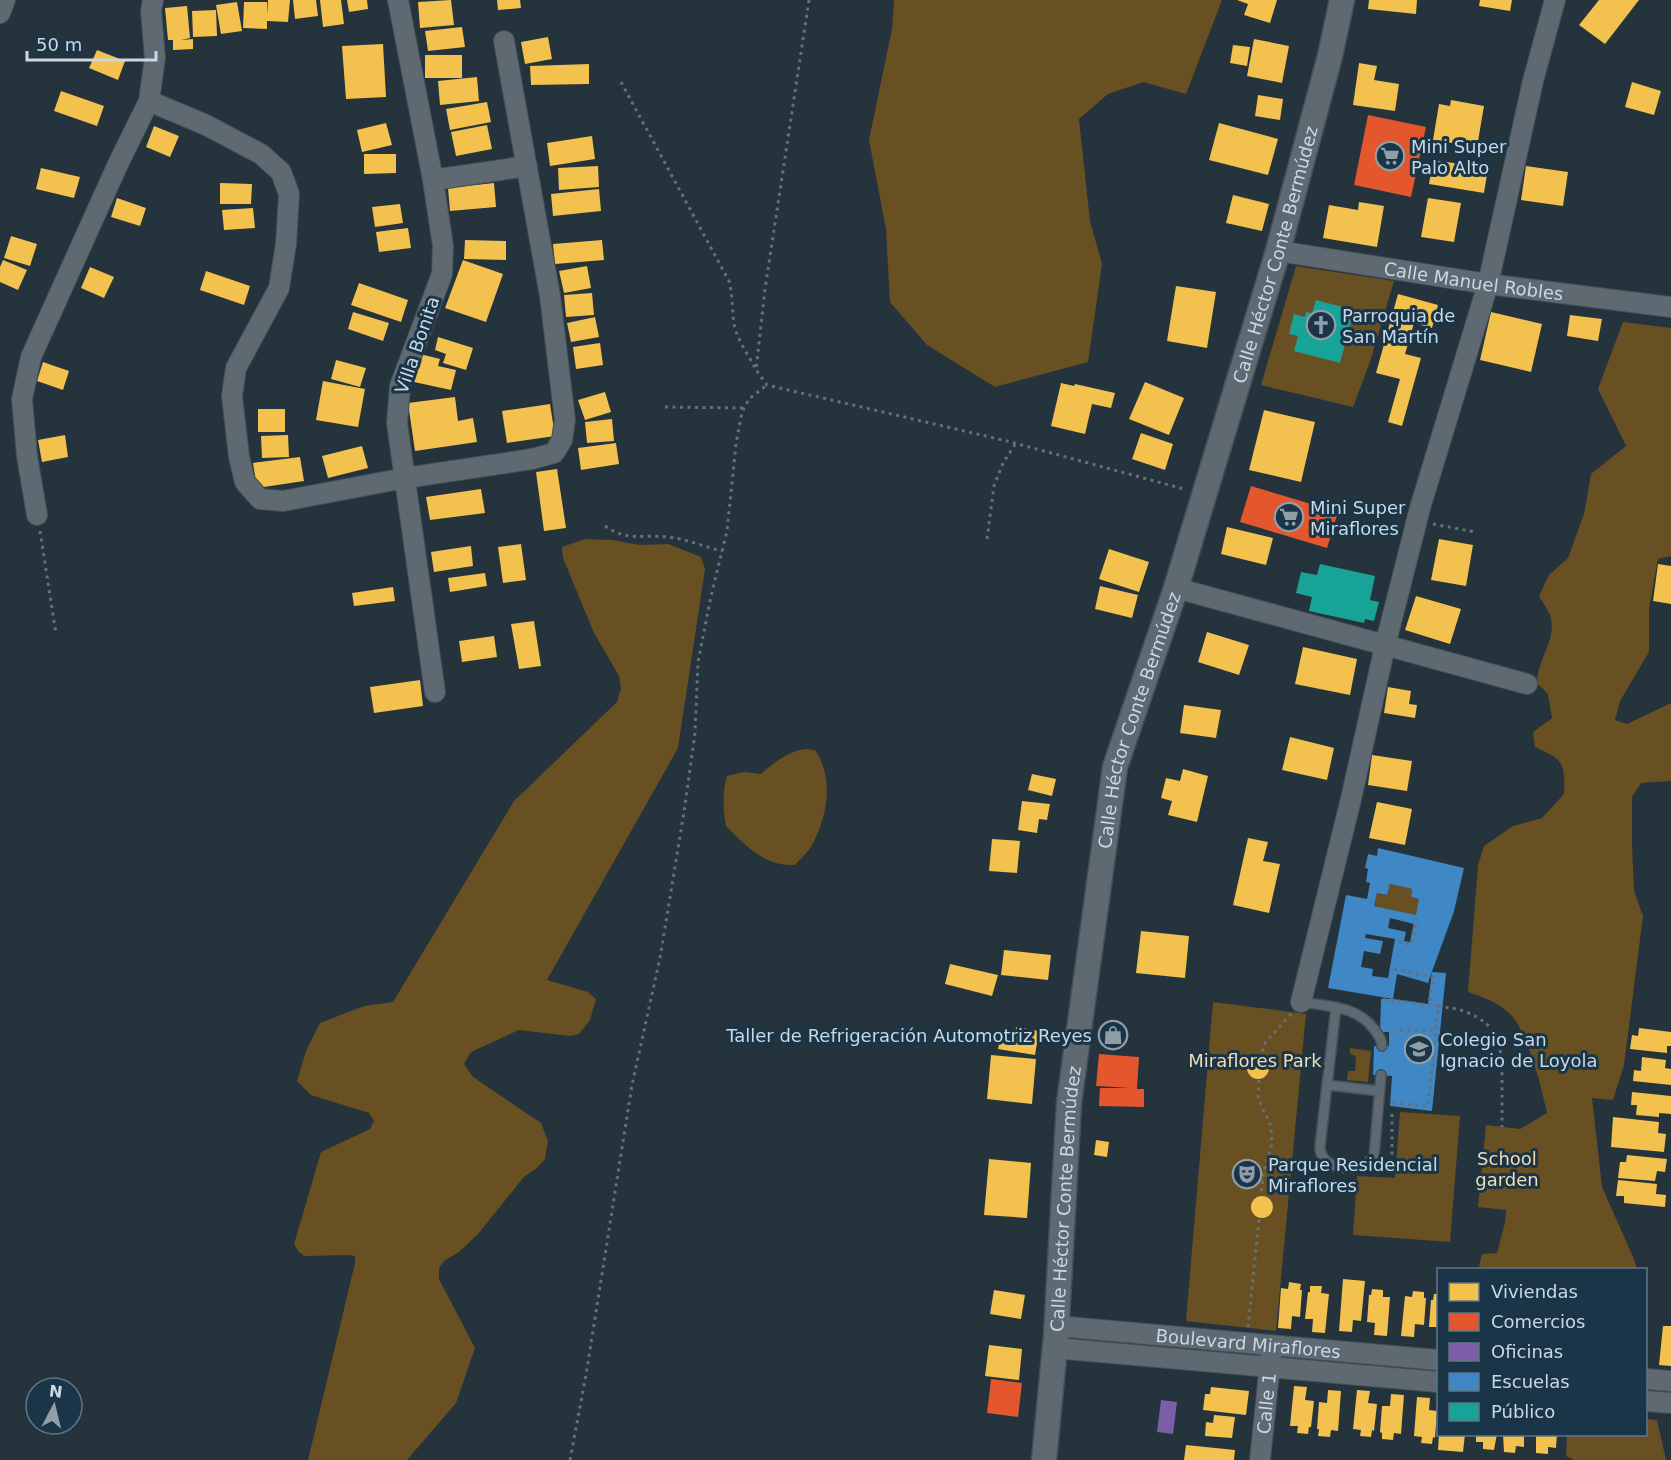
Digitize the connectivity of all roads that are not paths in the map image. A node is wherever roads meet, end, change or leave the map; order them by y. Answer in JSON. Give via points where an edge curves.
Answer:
{"nodes":[{"id":1,"x":5,"y":0,"type":"edge"},
{"id":2,"x":153,"y":0,"type":"edge"},
{"id":3,"x":398,"y":0,"type":"edge"},
{"id":4,"x":1342,"y":0,"type":"edge"},
{"id":5,"x":1555,"y":0,"type":"edge"},
{"id":6,"x":0,"y":13,"type":"edge"},
{"id":7,"x":504,"y":41,"type":"dead end"},
{"id":8,"x":149,"y":101,"type":"junction"},
{"id":9,"x":527,"y":166,"type":"junction"},
{"id":10,"x":433,"y":180,"type":"junction"},
{"id":11,"x":1278,"y":251,"type":"junction"},
{"id":12,"x":1488,"y":284,"type":"junction"},
{"id":13,"x":1671,"y":307,"type":"edge"},
{"id":14,"x":405,"y":478,"type":"junction"},
{"id":15,"x":37,"y":515,"type":"road end"},
{"id":16,"x":1176,"y":588,"type":"junction"},
{"id":17,"x":1385,"y":646,"type":"junction"},
{"id":18,"x":1527,"y":684,"type":"dead end"},
{"id":19,"x":435,"y":692,"type":"dead end"},
{"id":20,"x":1301,"y":1002,"type":"joint"},
{"id":21,"x":1336,"y":1007,"type":"junction"},
{"id":22,"x":1382,"y":1046,"type":"dead end"},
{"id":23,"x":1381,"y":1076,"type":"dead end"},
{"id":24,"x":1327,"y":1086,"type":"junction"},
{"id":25,"x":1380,"y":1091,"type":"junction"},
{"id":26,"x":1056,"y":1337,"type":"junction"},
{"id":27,"x":1272,"y":1346,"type":"junction"},
{"id":28,"x":1437,"y":1360,"type":"edge"},
{"id":29,"x":1270,"y":1367,"type":"junction"},
{"id":30,"x":1647,"y":1379,"type":"edge"},
{"id":31,"x":1671,"y":1381,"type":"edge"},
{"id":32,"x":1437,"y":1382,"type":"edge"},
{"id":33,"x":1647,"y":1401,"type":"edge"},
{"id":34,"x":1671,"y":1403,"type":"edge"},
{"id":35,"x":1044,"y":1460,"type":"edge"},
{"id":36,"x":1260,"y":1460,"type":"edge"}],
"edges":[{"from":1,"to":6,"type":"street"},
{"from":2,"to":8,"type":"street","via":[[155,58]]},
{"from":3,"to":10,"type":"street","name":"Villa Bonita"},
{"from":4,"to":11,"type":"street","name":"Calle Héctor Conte Bermúdez"},
{"from":5,"to":12,"type":"street"},
{"from":7,"to":9,"type":"street"},
{"from":8,"to":14,"type":"street","via":[[206,124],[261,154],[281,172],[289,194],[279,288],[236,368],[232,396],[245,482],[260,499],[283,501]]},
{"from":8,"to":15,"type":"street","via":[[31,357],[22,399]]},
{"from":9,"to":10,"type":"street"},
{"from":9,"to":14,"type":"street","via":[[550,296],[565,420],[562,440],[554,453],[532,459]]},
{"from":10,"to":14,"type":"street","name":"Villa Bonita","via":[[443,246],[442,274],[399,386],[397,423]]},
{"from":11,"to":12,"type":"street","name":"Calle Manuel Robles"},
{"from":11,"to":16,"type":"street","name":"Calle Héctor Conte Bermúdez"},
{"from":12,"to":13,"type":"street","name":"Calle Manuel Robles"},
{"from":12,"to":17,"type":"street","via":[[1417,521]]},
{"from":14,"to":19,"type":"street","name":"Villa Bonita"},
{"from":16,"to":17,"type":"street"},
{"from":16,"to":26,"type":"street","name":"Calle Héctor Conte Bermúdez","via":[[1115,767],[1069,1103]]},
{"from":17,"to":18,"type":"street"},
{"from":17,"to":20,"type":"street"},
{"from":20,"to":21,"type":"lane"},
{"from":21,"to":22,"type":"lane","via":[[1366,1020],[1380,1037]]},
{"from":21,"to":24,"type":"lane"},
{"from":23,"to":25,"type":"lane"},
{"from":24,"to":25,"type":"lane"},
{"from":24,"to":25,"type":"lane","via":[[1320,1152],[1328,1162],[1352,1168],[1366,1166],[1374,1156]]},
{"from":26,"to":27,"type":"street","name":"Boulevard Miraflores"},
{"from":26,"to":29,"type":"street"},
{"from":26,"to":35,"type":"street","name":"Calle Héctor Conte Bermúdez"},
{"from":27,"to":28,"type":"street","name":"Boulevard Miraflores"},
{"from":27,"to":29,"type":"street","name":"Calle 1"},
{"from":29,"to":32,"type":"street"},
{"from":29,"to":36,"type":"street","name":"Calle 1"},
{"from":30,"to":31,"type":"street"},
{"from":33,"to":34,"type":"street"}]}
